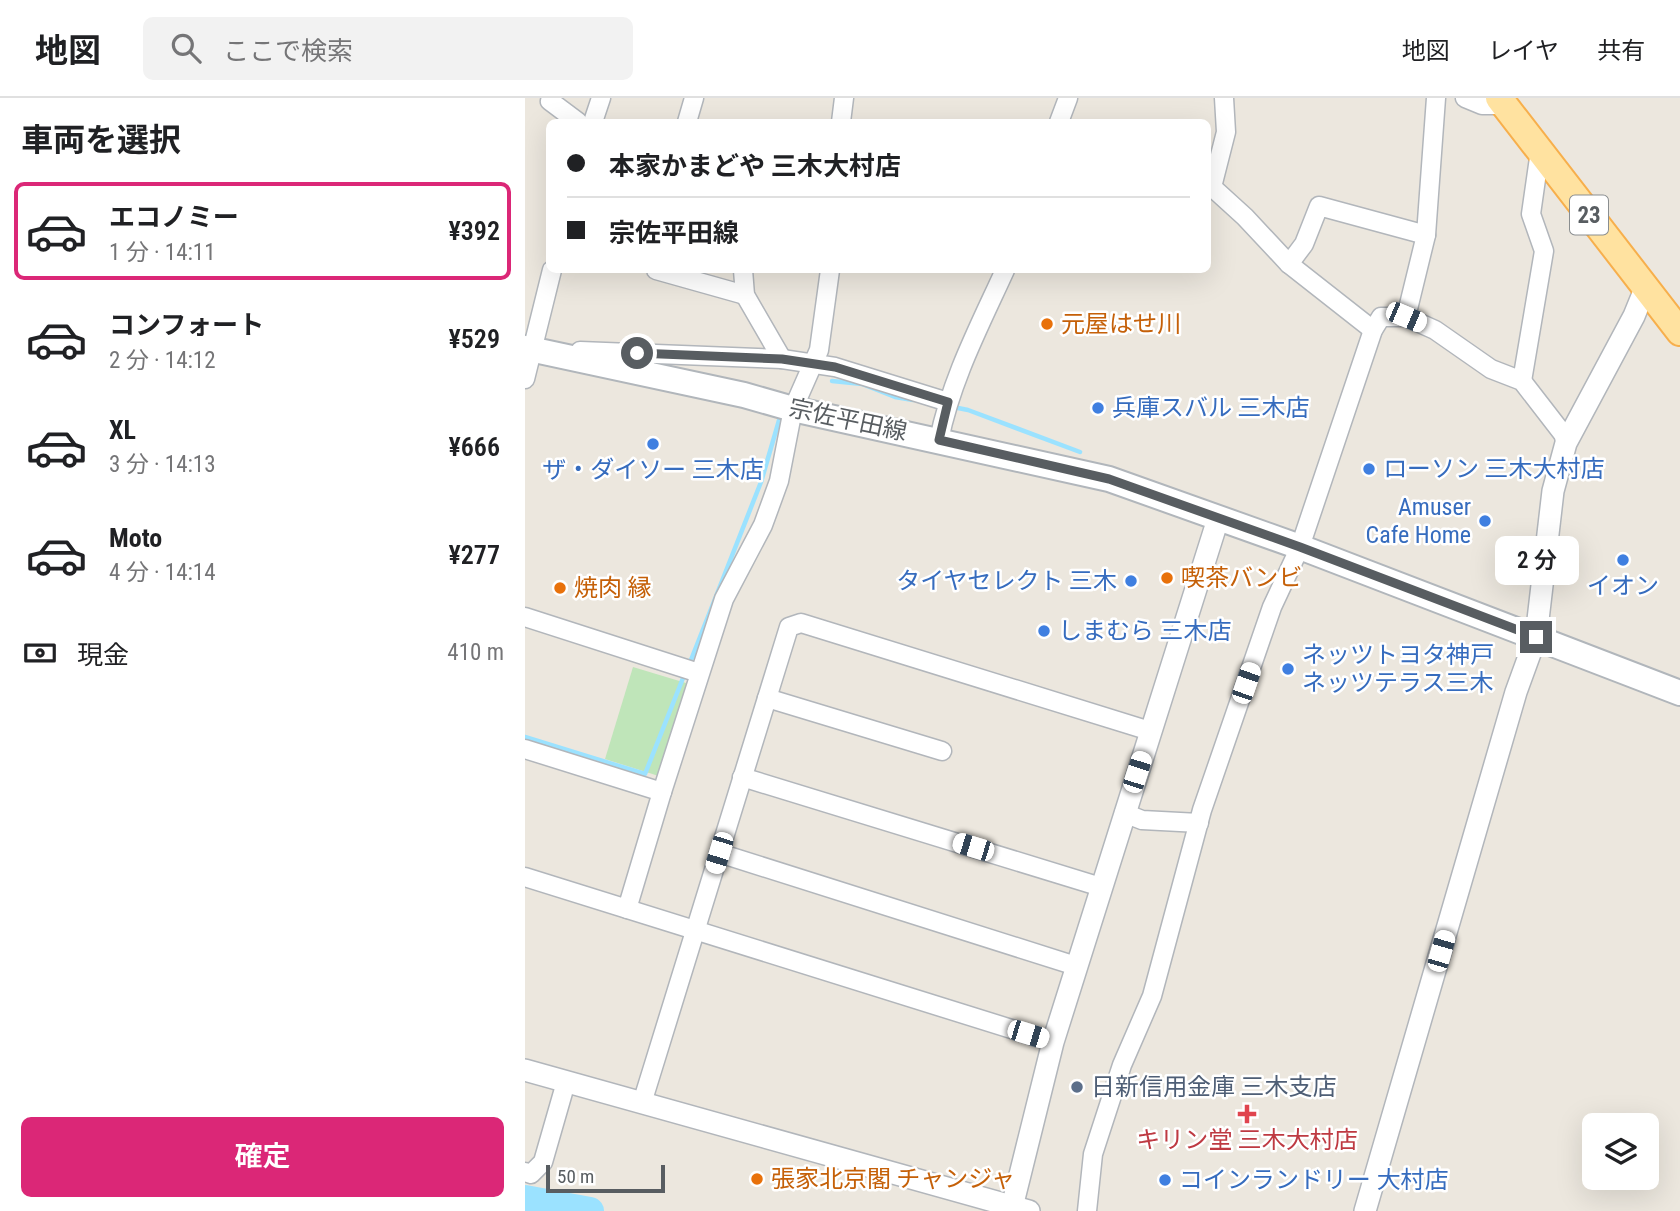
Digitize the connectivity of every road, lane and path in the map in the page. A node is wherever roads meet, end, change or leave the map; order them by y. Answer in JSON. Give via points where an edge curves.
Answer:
{"nodes":[{"id":1,"x":601,"y":98,"type":"edge"},
{"id":2,"x":694,"y":98,"type":"edge"},
{"id":3,"x":843,"y":98,"type":"edge"},
{"id":4,"x":1068,"y":98,"type":"edge"},
{"id":5,"x":1224,"y":98,"type":"edge"},
{"id":6,"x":1436,"y":98,"type":"edge"},
{"id":7,"x":1465,"y":98,"type":"edge"},
{"id":8,"x":548,"y":99,"type":"edge"},
{"id":9,"x":1501,"y":102,"type":"edge"},
{"id":10,"x":574,"y":119,"type":"edge"},
{"id":11,"x":594,"y":119,"type":"edge"},
{"id":12,"x":688,"y":119,"type":"edge"},
{"id":13,"x":841,"y":119,"type":"edge"},
{"id":14,"x":1060,"y":119,"type":"edge"},
{"id":15,"x":1540,"y":151,"type":"junction"},
{"id":16,"x":1426,"y":235,"type":"junction"},
{"id":17,"x":1289,"y":264,"type":"junction"},
{"id":18,"x":551,"y":273,"type":"edge"},
{"id":19,"x":684,"y":273,"type":"edge"},
{"id":20,"x":743,"y":273,"type":"edge"},
{"id":21,"x":829,"y":273,"type":"edge"},
{"id":22,"x":1004,"y":273,"type":"edge"},
{"id":23,"x":1645,"y":289,"type":"junction"},
{"id":24,"x":745,"y":295,"type":"junction"},
{"id":25,"x":1406,"y":317,"type":"junction"},
{"id":26,"x":1373,"y":330,"type":"junction"},
{"id":27,"x":1680,"y":332,"type":"edge"},
{"id":28,"x":530,"y":349,"type":"edge"},
{"id":29,"x":782,"y":359,"type":"junction"},
{"id":30,"x":813,"y":364,"type":"junction"},
{"id":31,"x":525,"y":379,"type":"edge"},
{"id":32,"x":1522,"y":381,"type":"junction"},
{"id":33,"x":948,"y":402,"type":"junction"},
{"id":34,"x":793,"y":409,"type":"junction"},
{"id":35,"x":939,"y":440,"type":"junction"},
{"id":36,"x":1566,"y":443,"type":"junction"},
{"id":37,"x":1218,"y":519,"type":"junction"},
{"id":38,"x":1300,"y":547,"type":"junction"},
{"id":39,"x":525,"y":617,"type":"edge"},
{"id":40,"x":1536,"y":637,"type":"junction"},
{"id":41,"x":699,"y":673,"type":"junction"},
{"id":42,"x":1680,"y":693,"type":"edge"},
{"id":43,"x":767,"y":698,"type":"junction"},
{"id":44,"x":1150,"y":731,"type":"junction"},
{"id":45,"x":525,"y":749,"type":"edge"},
{"id":46,"x":942,"y":751,"type":"dead end"},
{"id":47,"x":742,"y":777,"type":"junction"},
{"id":48,"x":662,"y":792,"type":"junction"},
{"id":49,"x":1124,"y":813,"type":"junction"},
{"id":50,"x":1199,"y":822,"type":"junction"},
{"id":51,"x":719,"y":853,"type":"junction"},
{"id":52,"x":525,"y":877,"type":"edge"},
{"id":53,"x":1101,"y":887,"type":"junction"},
{"id":54,"x":627,"y":909,"type":"junction"},
{"id":55,"x":694,"y":930,"type":"junction"},
{"id":56,"x":1076,"y":966,"type":"junction"},
{"id":57,"x":1053,"y":1042,"type":"junction"},
{"id":58,"x":525,"y":1070,"type":"edge"},
{"id":59,"x":566,"y":1082,"type":"junction"},
{"id":60,"x":642,"y":1103,"type":"junction"},
{"id":61,"x":525,"y":1172,"type":"edge"},
{"id":62,"x":1017,"y":1209,"type":"edge"},
{"id":63,"x":1087,"y":1211,"type":"edge"},
{"id":64,"x":1365,"y":1211,"type":"edge"}],
"edges":[{"from":1,"to":11,"type":"street"},
{"from":2,"to":12,"type":"street"},
{"from":3,"to":13,"type":"street"},
{"from":4,"to":14,"type":"street"},
{"from":5,"to":17,"type":"street","via":[[1226,132],[1212,187]]},
{"from":6,"to":16,"type":"street"},
{"from":7,"to":9,"type":"street","via":[[1482,106]]},
{"from":8,"to":10,"type":"street"},
{"from":9,"to":15,"type":"main road","number":"23"},
{"from":15,"to":23,"type":"main road","number":"23"},
{"from":15,"to":32,"type":"street","via":[[1531,214],[1543,251]]},
{"from":16,"to":17,"type":"street","via":[[1319,206],[1304,244]]},
{"from":16,"to":25,"type":"street"},
{"from":17,"to":26,"type":"street"},
{"from":18,"to":28,"type":"street"},
{"from":19,"to":24,"type":"street"},
{"from":20,"to":24,"type":"street"},
{"from":21,"to":30,"type":"street","via":[[819,350]]},
{"from":22,"to":33,"type":"street"},
{"from":23,"to":27,"type":"main road","number":"23"},
{"from":23,"to":36,"type":"street"},
{"from":24,"to":29,"type":"street"},
{"from":25,"to":26,"type":"street","via":[[1381,317]]},
{"from":25,"to":32,"type":"street","via":[[1435,330],[1491,369]]},
{"from":26,"to":38,"type":"street"},
{"from":28,"to":29,"type":"street"},
{"from":28,"to":31,"type":"street"},
{"from":28,"to":34,"type":"main road","name":"宗佐平田線"},
{"from":29,"to":30,"type":"street"},
{"from":30,"to":33,"type":"street"},
{"from":30,"to":34,"type":"street"},
{"from":32,"to":36,"type":"street"},
{"from":33,"to":35,"type":"street"},
{"from":34,"to":35,"type":"main road","name":"宗佐平田線"},
{"from":34,"to":41,"type":"street","via":[[779,481],[763,526],[724,599]]},
{"from":35,"to":37,"type":"main road","name":"宗佐平田線","via":[[1109,479]]},
{"from":36,"to":40,"type":"street","via":[[1553,491]]},
{"from":37,"to":38,"type":"main road","name":"宗佐平田線"},
{"from":37,"to":44,"type":"street"},
{"from":38,"to":40,"type":"main road","name":"宗佐平田線"},
{"from":38,"to":50,"type":"street","via":[[1272,607]]},
{"from":39,"to":41,"type":"street"},
{"from":40,"to":42,"type":"main road","name":"宗佐平田線"},
{"from":40,"to":64,"type":"street"},
{"from":41,"to":48,"type":"street"},
{"from":43,"to":44,"type":"street","via":[[789,627],[801,623]]},
{"from":43,"to":46,"type":"street"},
{"from":43,"to":47,"type":"street"},
{"from":44,"to":49,"type":"street"},
{"from":45,"to":48,"type":"street"},
{"from":47,"to":51,"type":"street"},
{"from":47,"to":53,"type":"street"},
{"from":48,"to":54,"type":"street"},
{"from":49,"to":50,"type":"street","via":[[1142,820]]},
{"from":49,"to":53,"type":"street"},
{"from":50,"to":63,"type":"street","via":[[1152,996],[1122,1065],[1093,1154]]},
{"from":51,"to":55,"type":"street"},
{"from":51,"to":56,"type":"street"},
{"from":52,"to":54,"type":"street"},
{"from":53,"to":56,"type":"street"},
{"from":54,"to":55,"type":"street"},
{"from":55,"to":57,"type":"street"},
{"from":55,"to":60,"type":"street"},
{"from":56,"to":57,"type":"street"},
{"from":57,"to":62,"type":"street"},
{"from":58,"to":59,"type":"street"},
{"from":59,"to":60,"type":"street"},
{"from":59,"to":61,"type":"street","via":[[543,1162],[531,1174]]},
{"from":60,"to":62,"type":"street"}]}
